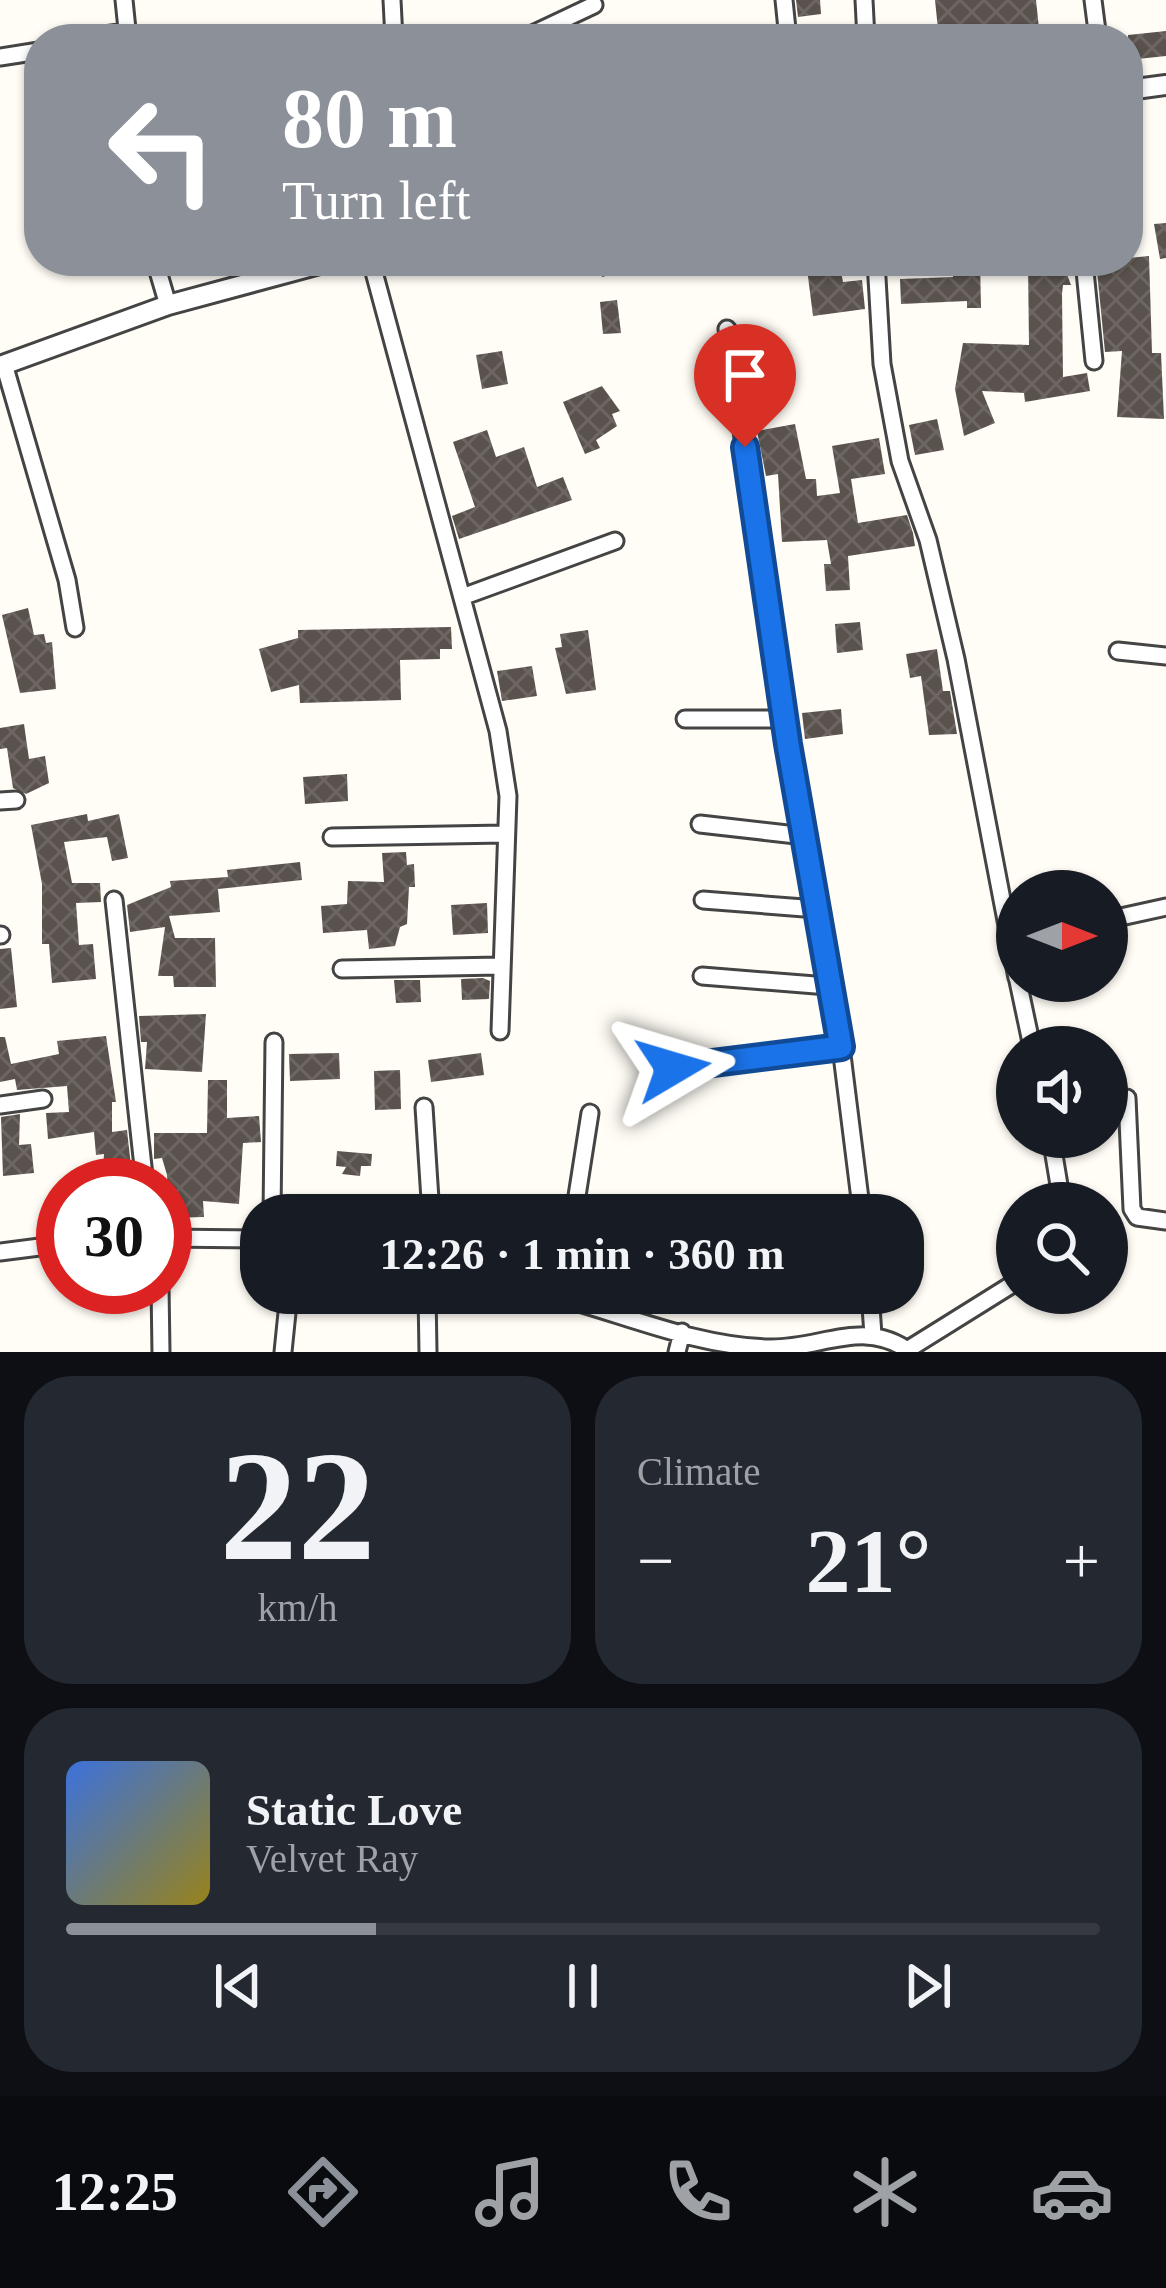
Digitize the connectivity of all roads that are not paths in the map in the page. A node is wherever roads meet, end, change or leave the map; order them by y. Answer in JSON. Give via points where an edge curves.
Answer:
{"nodes":[{"id":1,"x":594,"y":5,"type":"dead end"},
{"id":2,"x":554,"y":24,"type":"edge"},
{"id":3,"x":159,"y":276,"type":"edge"},
{"id":4,"x":275,"y":276,"type":"edge"},
{"id":5,"x":374,"y":276,"type":"edge"},
{"id":6,"x":877,"y":276,"type":"edge"},
{"id":7,"x":1086,"y":276,"type":"edge"},
{"id":8,"x":168,"y":305,"type":"junction"},
{"id":9,"x":727,"y":329,"type":"dead end"},
{"id":10,"x":1094,"y":361,"type":"dead end"},
{"id":11,"x":2,"y":365,"type":"edge"},
{"id":12,"x":615,"y":541,"type":"dead end"},
{"id":13,"x":462,"y":597,"type":"junction"},
{"id":14,"x":75,"y":628,"type":"dead end"},
{"id":15,"x":1118,"y":651,"type":"dead end"},
{"id":16,"x":1166,"y":656,"type":"edge"},
{"id":17,"x":685,"y":718,"type":"dead end"},
{"id":18,"x":784,"y":719,"type":"junction"},
{"id":19,"x":700,"y":824,"type":"dead end"},
{"id":20,"x":504,"y":834,"type":"junction"},
{"id":21,"x":806,"y":836,"type":"junction"},
{"id":22,"x":332,"y":838,"type":"dead end"},
{"id":23,"x":998,"y":870,"type":"edge"},
{"id":24,"x":114,"y":899,"type":"dead end"},
{"id":25,"x":703,"y":901,"type":"dead end"},
{"id":26,"x":1166,"y":908,"type":"edge"},
{"id":27,"x":817,"y":909,"type":"junction"},
{"id":28,"x":1128,"y":916,"type":"edge"},
{"id":29,"x":500,"y":966,"type":"junction"},
{"id":30,"x":342,"y":969,"type":"dead end"},
{"id":31,"x":702,"y":976,"type":"dead end"},
{"id":32,"x":828,"y":986,"type":"junction"},
{"id":33,"x":500,"y":1031,"type":"dead end"},
{"id":34,"x":274,"y":1042,"type":"dead end"},
{"id":35,"x":841,"y":1047,"type":"junction"},
{"id":36,"x":673,"y":1068,"type":"dead end"},
{"id":37,"x":43,"y":1099,"type":"dead end"},
{"id":38,"x":0,"y":1105,"type":"edge"},
{"id":39,"x":424,"y":1107,"type":"dead end"},
{"id":40,"x":590,"y":1113,"type":"dead end"},
{"id":41,"x":1128,"y":1119,"type":"edge"},
{"id":42,"x":142,"y":1158,"type":"edge"},
{"id":43,"x":272,"y":1194,"type":"edge"},
{"id":44,"x":430,"y":1194,"type":"edge"},
{"id":45,"x":577,"y":1194,"type":"edge"},
{"id":46,"x":859,"y":1194,"type":"edge"},
{"id":47,"x":1166,"y":1221,"type":"edge"},
{"id":48,"x":192,"y":1238,"type":"edge"},
{"id":49,"x":240,"y":1239,"type":"edge"},
{"id":50,"x":36,"y":1247,"type":"edge"},
{"id":51,"x":0,"y":1252,"type":"edge"},
{"id":52,"x":996,"y":1295,"type":"edge"},
{"id":53,"x":160,"y":1314,"type":"edge"},
{"id":54,"x":287,"y":1314,"type":"edge"},
{"id":55,"x":428,"y":1314,"type":"edge"},
{"id":56,"x":624,"y":1314,"type":"edge"},
{"id":57,"x":872,"y":1314,"type":"edge"},
{"id":58,"x":682,"y":1332,"type":"junction"},
{"id":59,"x":873,"y":1334,"type":"junction"},
{"id":60,"x":794,"y":1349,"type":"edge"},
{"id":61,"x":909,"y":1351,"type":"edge"},
{"id":62,"x":161,"y":1352,"type":"edge"},
{"id":63,"x":283,"y":1352,"type":"edge"},
{"id":64,"x":428,"y":1352,"type":"edge"},
{"id":65,"x":677,"y":1352,"type":"edge"}],
"edges":[{"from":1,"to":2,"type":"street"},
{"from":3,"to":8,"type":"street"},
{"from":4,"to":8,"type":"street"},
{"from":5,"to":13,"type":"street"},
{"from":6,"to":23,"type":"street","via":[[900,461],[928,540]]},
{"from":7,"to":10,"type":"street"},
{"from":8,"to":11,"type":"street"},
{"from":9,"to":18,"type":"street"},
{"from":11,"to":14,"type":"street"},
{"from":12,"to":13,"type":"street"},
{"from":13,"to":20,"type":"street","via":[[498,731],[508,796]]},
{"from":15,"to":16,"type":"street"},
{"from":17,"to":18,"type":"street"},
{"from":18,"to":21,"type":"street"},
{"from":19,"to":21,"type":"street"},
{"from":20,"to":22,"type":"street"},
{"from":20,"to":29,"type":"street"},
{"from":21,"to":27,"type":"street"},
{"from":24,"to":42,"type":"street"},
{"from":25,"to":27,"type":"street"},
{"from":26,"to":28,"type":"street"},
{"from":27,"to":32,"type":"street"},
{"from":29,"to":30,"type":"street"},
{"from":29,"to":33,"type":"street"},
{"from":31,"to":32,"type":"street"},
{"from":32,"to":35,"type":"street"},
{"from":34,"to":43,"type":"street"},
{"from":35,"to":36,"type":"street"},
{"from":35,"to":46,"type":"street"},
{"from":37,"to":38,"type":"street"},
{"from":39,"to":44,"type":"street"},
{"from":40,"to":45,"type":"street"},
{"from":41,"to":47,"type":"street","via":[[1132,1209]]},
{"from":48,"to":49,"type":"street"},
{"from":50,"to":51,"type":"street"},
{"from":52,"to":61,"type":"street"},
{"from":53,"to":62,"type":"street"},
{"from":54,"to":63,"type":"street"},
{"from":55,"to":64,"type":"street"},
{"from":56,"to":58,"type":"street"},
{"from":57,"to":59,"type":"street"},
{"from":58,"to":60,"type":"street"},
{"from":58,"to":65,"type":"street"},
{"from":59,"to":60,"type":"street"},
{"from":59,"to":61,"type":"street"}]}
